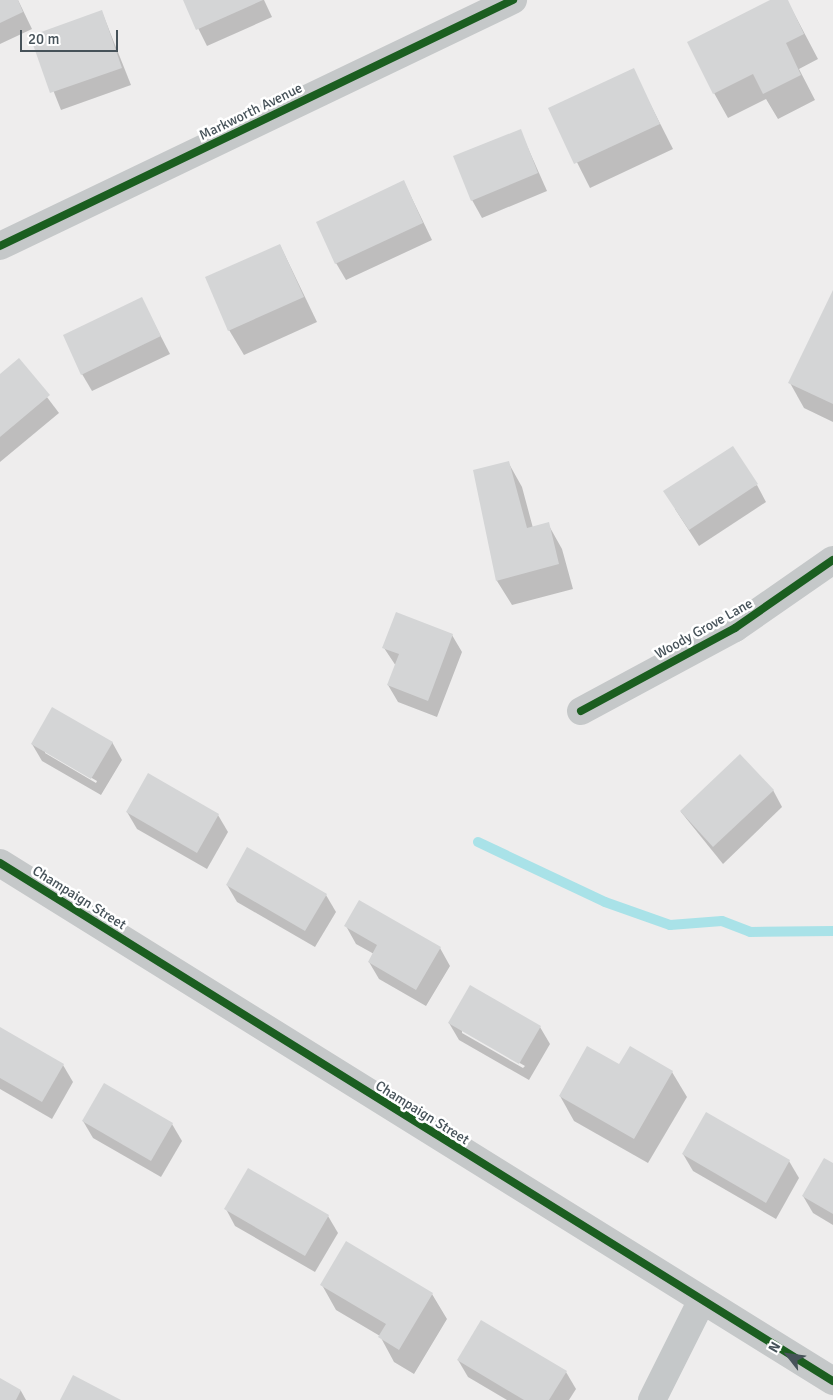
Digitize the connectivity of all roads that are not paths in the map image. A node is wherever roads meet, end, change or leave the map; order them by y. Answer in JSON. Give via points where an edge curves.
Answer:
{"nodes":[{"id":1,"x":514,"y":0,"type":"edge"},
{"id":2,"x":0,"y":246,"type":"edge"},
{"id":3,"x":833,"y":560,"type":"edge"},
{"id":4,"x":581,"y":711,"type":"dead end"},
{"id":5,"x":0,"y":864,"type":"edge"},
{"id":6,"x":701,"y":1302,"type":"junction"},
{"id":7,"x":833,"y":1381,"type":"edge"},
{"id":8,"x":652,"y":1400,"type":"edge"}],
"edges":[{"from":1,"to":2,"type":"street","name":"Markworth Avenue"},
{"from":3,"to":4,"type":"street","name":"Woody Grove Lane","via":[[735,628]]},
{"from":5,"to":6,"type":"street","name":"Champaign Street"},
{"from":6,"to":7,"type":"street","name":"Champaign Street"},
{"from":6,"to":8,"type":"street"}]}
